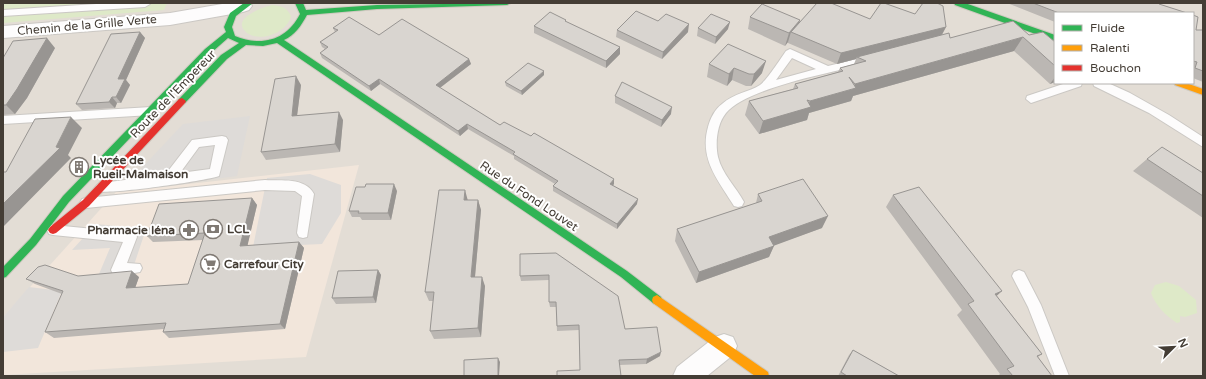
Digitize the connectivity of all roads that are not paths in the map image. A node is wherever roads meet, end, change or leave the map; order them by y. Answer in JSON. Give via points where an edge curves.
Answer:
{"nodes":[{"id":1,"x":299,"y":3,"type":"edge"},
{"id":2,"x":507,"y":3,"type":"edge"},
{"id":3,"x":958,"y":3,"type":"edge"},
{"id":4,"x":145,"y":4,"type":"edge"},
{"id":5,"x":246,"y":5,"type":"edge"},
{"id":6,"x":60,"y":6,"type":"edge"},
{"id":7,"x":3,"y":13,"type":"edge"},
{"id":8,"x":304,"y":13,"type":"junction"},
{"id":9,"x":170,"y":19,"type":"junction"},
{"id":10,"x":1007,"y":21,"type":"junction"},
{"id":11,"x":133,"y":22,"type":"junction"},
{"id":12,"x":994,"y":27,"type":"edge"},
{"id":13,"x":229,"y":28,"type":"junction"},
{"id":14,"x":3,"y":32,"type":"edge"},
{"id":15,"x":278,"y":40,"type":"junction"},
{"id":16,"x":1052,"y":41,"type":"edge"},
{"id":17,"x":243,"y":44,"type":"junction"},
{"id":18,"x":882,"y":57,"type":"edge"},
{"id":19,"x":828,"y":70,"type":"junction"},
{"id":20,"x":1074,"y":84,"type":"edge"},
{"id":21,"x":1100,"y":84,"type":"edge"},
{"id":22,"x":1181,"y":84,"type":"edge"},
{"id":23,"x":764,"y":88,"type":"junction"},
{"id":24,"x":1203,"y":92,"type":"edge"},
{"id":25,"x":1031,"y":99,"type":"dead end"},
{"id":26,"x":151,"y":111,"type":"junction"},
{"id":27,"x":3,"y":120,"type":"edge"},
{"id":28,"x":1203,"y":143,"type":"edge"},
{"id":29,"x":168,"y":180,"type":"junction"},
{"id":30,"x":101,"y":188,"type":"junction"},
{"id":31,"x":738,"y":202,"type":"dead end"},
{"id":32,"x":86,"y":203,"type":"junction"},
{"id":33,"x":52,"y":230,"type":"junction"},
{"id":34,"x":304,"y":233,"type":"dead end"},
{"id":35,"x":33,"y":242,"type":"junction"},
{"id":36,"x":135,"y":268,"type":"dead end"},
{"id":37,"x":3,"y":274,"type":"edge"},
{"id":38,"x":1019,"y":276,"type":"dead end"},
{"id":39,"x":724,"y":346,"type":"junction"},
{"id":40,"x":686,"y":376,"type":"edge"},
{"id":41,"x":764,"y":376,"type":"edge"},
{"id":42,"x":1062,"y":376,"type":"edge"}],
"edges":[{"from":1,"to":8,"type":"street"},
{"from":2,"to":8,"type":"street","via":[[377,7]]},
{"from":3,"to":10,"type":"street"},
{"from":4,"to":6,"type":"lane"},
{"from":4,"to":11,"type":"lane"},
{"from":5,"to":9,"type":"street","name":"Chemin de la Grille Verte"},
{"from":5,"to":13,"type":"street","name":"Route de l'Empereur","via":[[234,14]]},
{"from":6,"to":7,"type":"lane"},
{"from":8,"to":15,"type":"street","via":[[297,28]]},
{"from":9,"to":11,"type":"street","name":"Chemin de la Grille Verte"},
{"from":9,"to":13,"type":"street","name":"Chemin de la Grille Verte"},
{"from":10,"to":12,"type":"lane"},
{"from":10,"to":16,"type":"street"},
{"from":11,"to":14,"type":"street","name":"Chemin de la Grille Verte"},
{"from":13,"to":17,"type":"street","via":[[235,40]]},
{"from":13,"to":26,"type":"street","name":"Route de l'Empereur"},
{"from":15,"to":17,"type":"street","via":[[266,44]]},
{"from":15,"to":39,"type":"street","name":"Rue du Fond Louvet","via":[[624,274],[662,304]]},
{"from":17,"to":30,"type":"street","name":"Route de l'Empereur","via":[[224,57]]},
{"from":18,"to":19,"type":"lane"},
{"from":19,"to":23,"type":"lane"},
{"from":19,"to":23,"type":"lane","via":[[790,53]]},
{"from":20,"to":25,"type":"lane"},
{"from":21,"to":28,"type":"lane","via":[[1129,96]]},
{"from":22,"to":24,"type":"street"},
{"from":23,"to":31,"type":"lane","via":[[725,107],[715,122],[712,138],[714,164]]},
{"from":26,"to":27,"type":"lane"},
{"from":26,"to":35,"type":"street","name":"Route de l'Empereur","via":[[66,199]]},
{"from":29,"to":29,"type":"lane","via":[[215,173],[222,140],[196,143]]},
{"from":29,"to":30,"type":"lane"},
{"from":30,"to":32,"type":"street","name":"Route de l'Empereur"},
{"from":32,"to":33,"type":"street","name":"Route de l'Empereur"},
{"from":32,"to":34,"type":"lane","via":[[265,185],[298,186],[308,194]]},
{"from":33,"to":35,"type":"street","name":"Route de l'Empereur"},
{"from":33,"to":36,"type":"lane","via":[[131,237],[118,270]]},
{"from":35,"to":37,"type":"street","name":"Route de l'Empereur"},
{"from":38,"to":42,"type":"lane","via":[[1034,305]]},
{"from":39,"to":40,"type":"street"},
{"from":39,"to":41,"type":"street","name":"Rue du Fond Louvet"}]}
